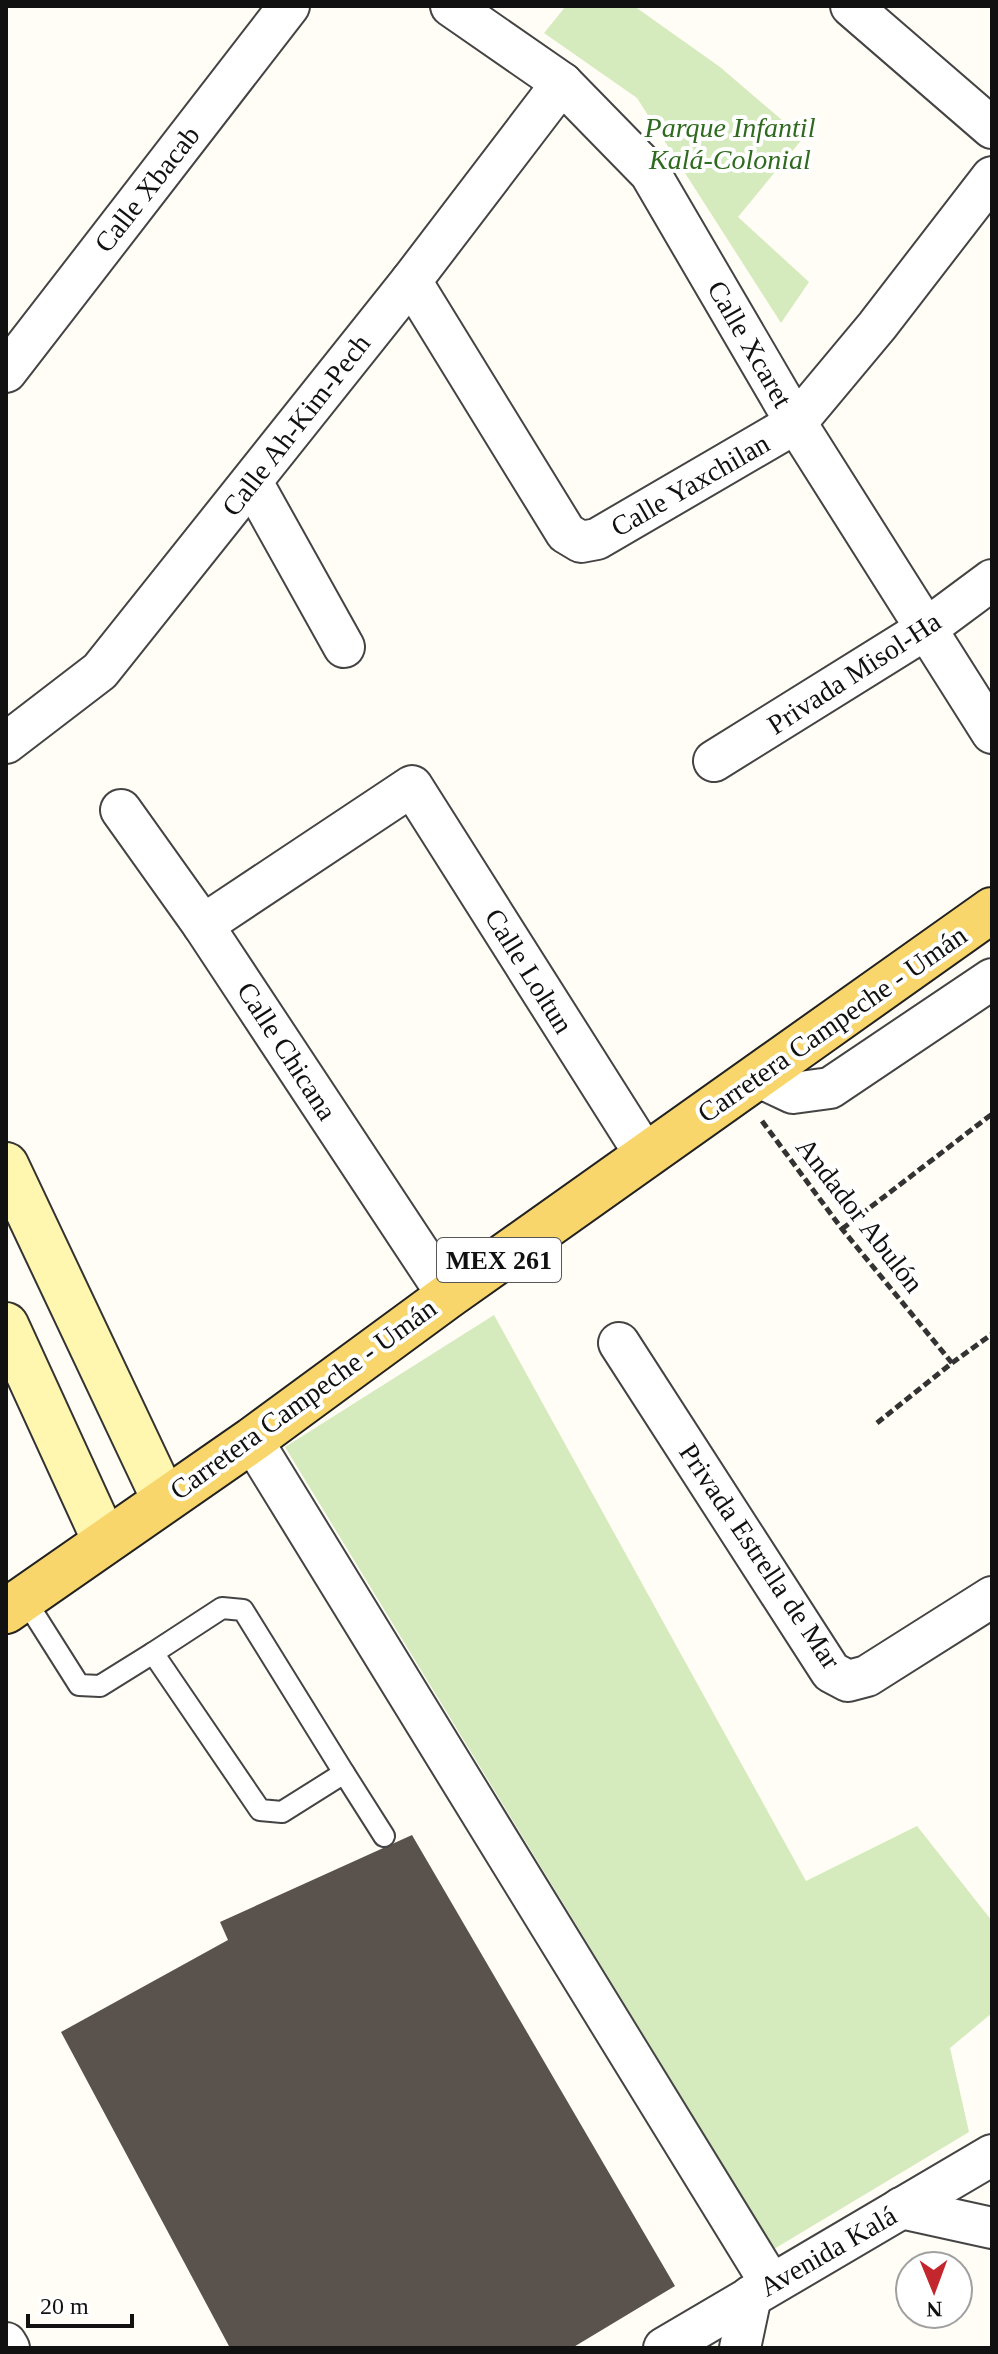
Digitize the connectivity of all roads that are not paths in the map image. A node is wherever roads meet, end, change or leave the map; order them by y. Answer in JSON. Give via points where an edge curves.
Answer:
{"nodes":[{"id":1,"x":289,"y":6,"type":"edge"},
{"id":2,"x":851,"y":6,"type":"edge"},
{"id":3,"x":470,"y":11,"type":"edge"},
{"id":4,"x":562,"y":83,"type":"junction"},
{"id":5,"x":992,"y":128,"type":"edge"},
{"id":6,"x":992,"y":177,"type":"edge"},
{"id":7,"x":411,"y":281,"type":"junction"},
{"id":8,"x":6,"y":372,"type":"edge"},
{"id":9,"x":796,"y":423,"type":"junction"},
{"id":10,"x":252,"y":482,"type":"junction"},
{"id":11,"x":992,"y":580,"type":"edge"},
{"id":12,"x":926,"y":629,"type":"junction"},
{"id":13,"x":344,"y":647,"type":"dead end"},
{"id":14,"x":992,"y":733,"type":"edge"},
{"id":15,"x":6,"y":743,"type":"edge"},
{"id":16,"x":714,"y":761,"type":"dead end"},
{"id":17,"x":121,"y":810,"type":"dead end"},
{"id":18,"x":992,"y":910,"type":"edge"},
{"id":19,"x":203,"y":925,"type":"junction"},
{"id":20,"x":992,"y":979,"type":"edge"},
{"id":21,"x":748,"y":1084,"type":"junction"},
{"id":22,"x":646,"y":1156,"type":"junction"},
{"id":23,"x":6,"y":1165,"type":"edge"},
{"id":24,"x":448,"y":1296,"type":"junction"},
{"id":25,"x":6,"y":1325,"type":"edge"},
{"id":26,"x":619,"y":1343,"type":"dead end"},
{"id":27,"x":252,"y":1440,"type":"junction"},
{"id":28,"x":164,"y":1499,"type":"junction"},
{"id":29,"x":105,"y":1541,"type":"junction"},
{"id":30,"x":15,"y":1604,"type":"edge"},
{"id":31,"x":987,"y":1612,"type":"edge"},
{"id":32,"x":153,"y":1653,"type":"junction"},
{"id":33,"x":344,"y":1773,"type":"junction"},
{"id":34,"x":384,"y":1836,"type":"dead end"},
{"id":35,"x":992,"y":2155,"type":"edge"},
{"id":36,"x":901,"y":2208,"type":"junction"},
{"id":37,"x":992,"y":2228,"type":"edge"},
{"id":38,"x":761,"y":2290,"type":"junction"},
{"id":39,"x":6,"y":2343,"type":"edge"},
{"id":40,"x":9,"y":2348,"type":"edge"},
{"id":41,"x":664,"y":2348,"type":"edge"},
{"id":42,"x":740,"y":2348,"type":"edge"}],
"edges":[{"from":1,"to":8,"type":"street","name":"Calle Xbacab"},
{"from":2,"to":5,"type":"street"},
{"from":3,"to":4,"type":"street","name":"Calle Xcaret"},
{"from":4,"to":7,"type":"street","name":"Calle Ah-Kim-Pech"},
{"from":4,"to":9,"type":"street","name":"Calle Xcaret","via":[[650,173]]},
{"from":6,"to":9,"type":"street","name":"Calle Yaxchilan"},
{"from":7,"to":9,"type":"street","name":"Calle Yaxchilan","via":[[566,533],[581,542],[597,539]]},
{"from":7,"to":10,"type":"street","name":"Calle Ah-Kim-Pech"},
{"from":9,"to":12,"type":"street","name":"Calle Xcaret"},
{"from":10,"to":13,"type":"street"},
{"from":10,"to":15,"type":"street","name":"Calle Ah-Kim-Pech","via":[[100,671]]},
{"from":11,"to":12,"type":"street","name":"Privada Misol-Ha"},
{"from":12,"to":14,"type":"street","name":"Calle Xcaret"},
{"from":12,"to":16,"type":"street","name":"Privada Misol-Ha"},
{"from":17,"to":19,"type":"street","name":"Calle Chicana"},
{"from":18,"to":21,"type":"main road","name":"Carretera Campeche - Umán","number":"MEX 261"},
{"from":19,"to":22,"type":"street","name":"Calle Loltun","via":[[412,786]]},
{"from":19,"to":24,"type":"street","name":"Calle Chicana"},
{"from":20,"to":21,"type":"street","via":[[830,1088],[793,1093]]},
{"from":21,"to":22,"type":"main road","name":"Carretera Campeche - Umán","number":"MEX 261"},
{"from":22,"to":24,"type":"main road","name":"Carretera Campeche - Umán","number":"MEX 261"},
{"from":23,"to":28,"type":"main road"},
{"from":24,"to":27,"type":"main road","name":"Carretera Campeche - Umán","number":"MEX 261"},
{"from":25,"to":29,"type":"main road"},
{"from":26,"to":31,"type":"street","name":"Privada Estrella de Mar","via":[[831,1672],[848,1681],[867,1676]]},
{"from":27,"to":28,"type":"main road","name":"Carretera Campeche - Umán","number":"MEX 261"},
{"from":27,"to":38,"type":"street"},
{"from":28,"to":29,"type":"main road","name":"Carretera Campeche - Umán","number":"MEX 261"},
{"from":29,"to":30,"type":"main road","name":"Carretera Campeche - Umán","number":"MEX 261"},
{"from":30,"to":32,"type":"lane","via":[[79,1685],[100,1686]]},
{"from":32,"to":33,"type":"lane","via":[[260,1810],[282,1812]]},
{"from":32,"to":33,"type":"lane","via":[[222,1608],[243,1610]]},
{"from":33,"to":34,"type":"lane"},
{"from":35,"to":36,"type":"street","name":"Avenida Kalá"},
{"from":36,"to":37,"type":"street"},
{"from":36,"to":38,"type":"street","name":"Avenida Kalá"},
{"from":38,"to":41,"type":"street","name":"Avenida Kalá"},
{"from":38,"to":42,"type":"street"},
{"from":39,"to":40,"type":"street"}]}
